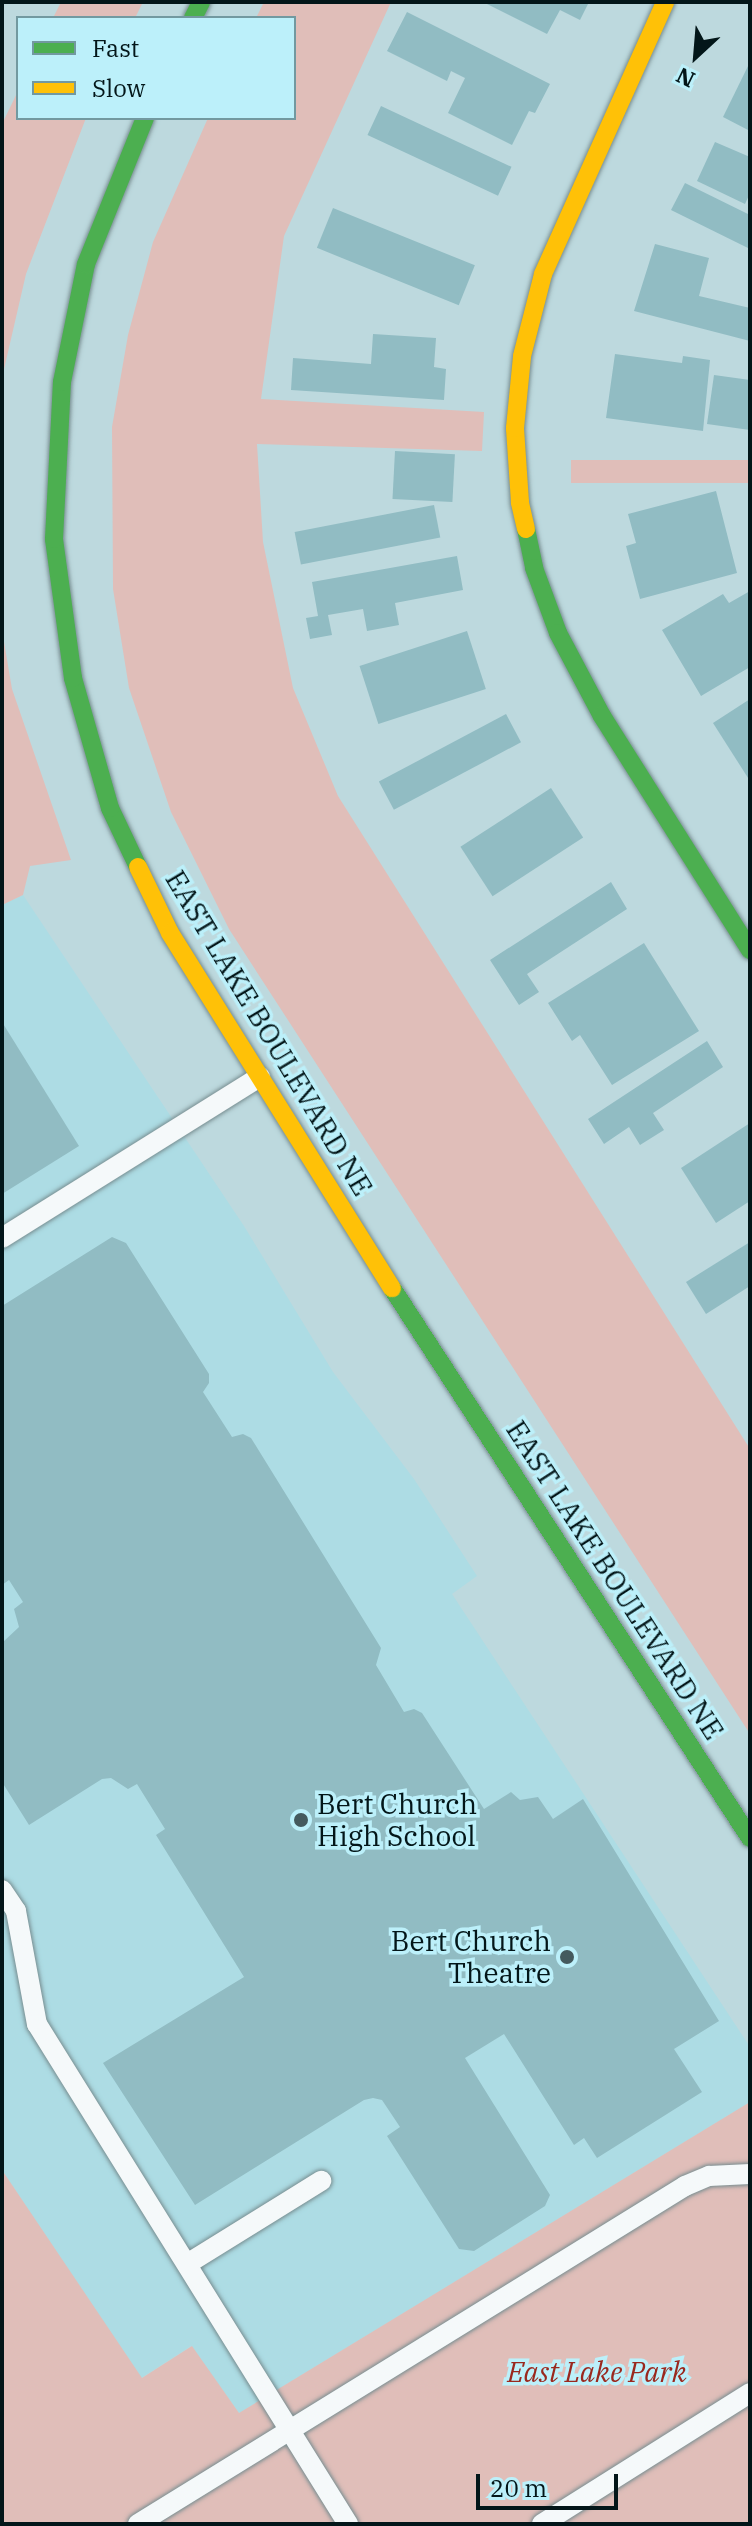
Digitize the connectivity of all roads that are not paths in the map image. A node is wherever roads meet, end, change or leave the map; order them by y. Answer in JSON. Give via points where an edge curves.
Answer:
{"nodes":[{"id":1,"x":665,"y":2,"type":"edge"},
{"id":2,"x":144,"y":120,"type":"edge"},
{"id":3,"x":750,"y":950,"type":"edge"},
{"id":4,"x":260,"y":1077,"type":"junction"},
{"id":5,"x":2,"y":1238,"type":"edge"},
{"id":6,"x":750,"y":1838,"type":"edge"},
{"id":7,"x":2,"y":1890,"type":"edge"},
{"id":8,"x":750,"y":2174,"type":"edge"},
{"id":9,"x":321,"y":2181,"type":"dead end"},
{"id":10,"x":187,"y":2264,"type":"junction"},
{"id":11,"x":750,"y":2393,"type":"edge"},
{"id":12,"x":290,"y":2431,"type":"junction"},
{"id":13,"x":138,"y":2524,"type":"edge"},
{"id":14,"x":348,"y":2524,"type":"edge"},
{"id":15,"x":542,"y":2524,"type":"edge"}],
"edges":[{"from":1,"to":3,"type":"main road","via":[[543,274],[522,356],[515,428],[520,502],[534,568],[558,633],[602,716]]},
{"from":2,"to":4,"type":"main road","name":"EAST LAKE BOULEVARD NE","via":[[86,264],[62,382],[54,539],[73,678],[110,808],[170,933]]},
{"from":4,"to":5,"type":"lane"},
{"from":4,"to":6,"type":"main road","name":"EAST LAKE BOULEVARD NE"},
{"from":7,"to":10,"type":"lane","via":[[16,1911],[37,2024]]},
{"from":8,"to":12,"type":"lane","via":[[709,2176],[685,2186]]},
{"from":9,"to":10,"type":"lane"},
{"from":10,"to":12,"type":"lane"},
{"from":11,"to":15,"type":"lane"},
{"from":12,"to":13,"type":"lane"},
{"from":12,"to":14,"type":"lane"}]}
